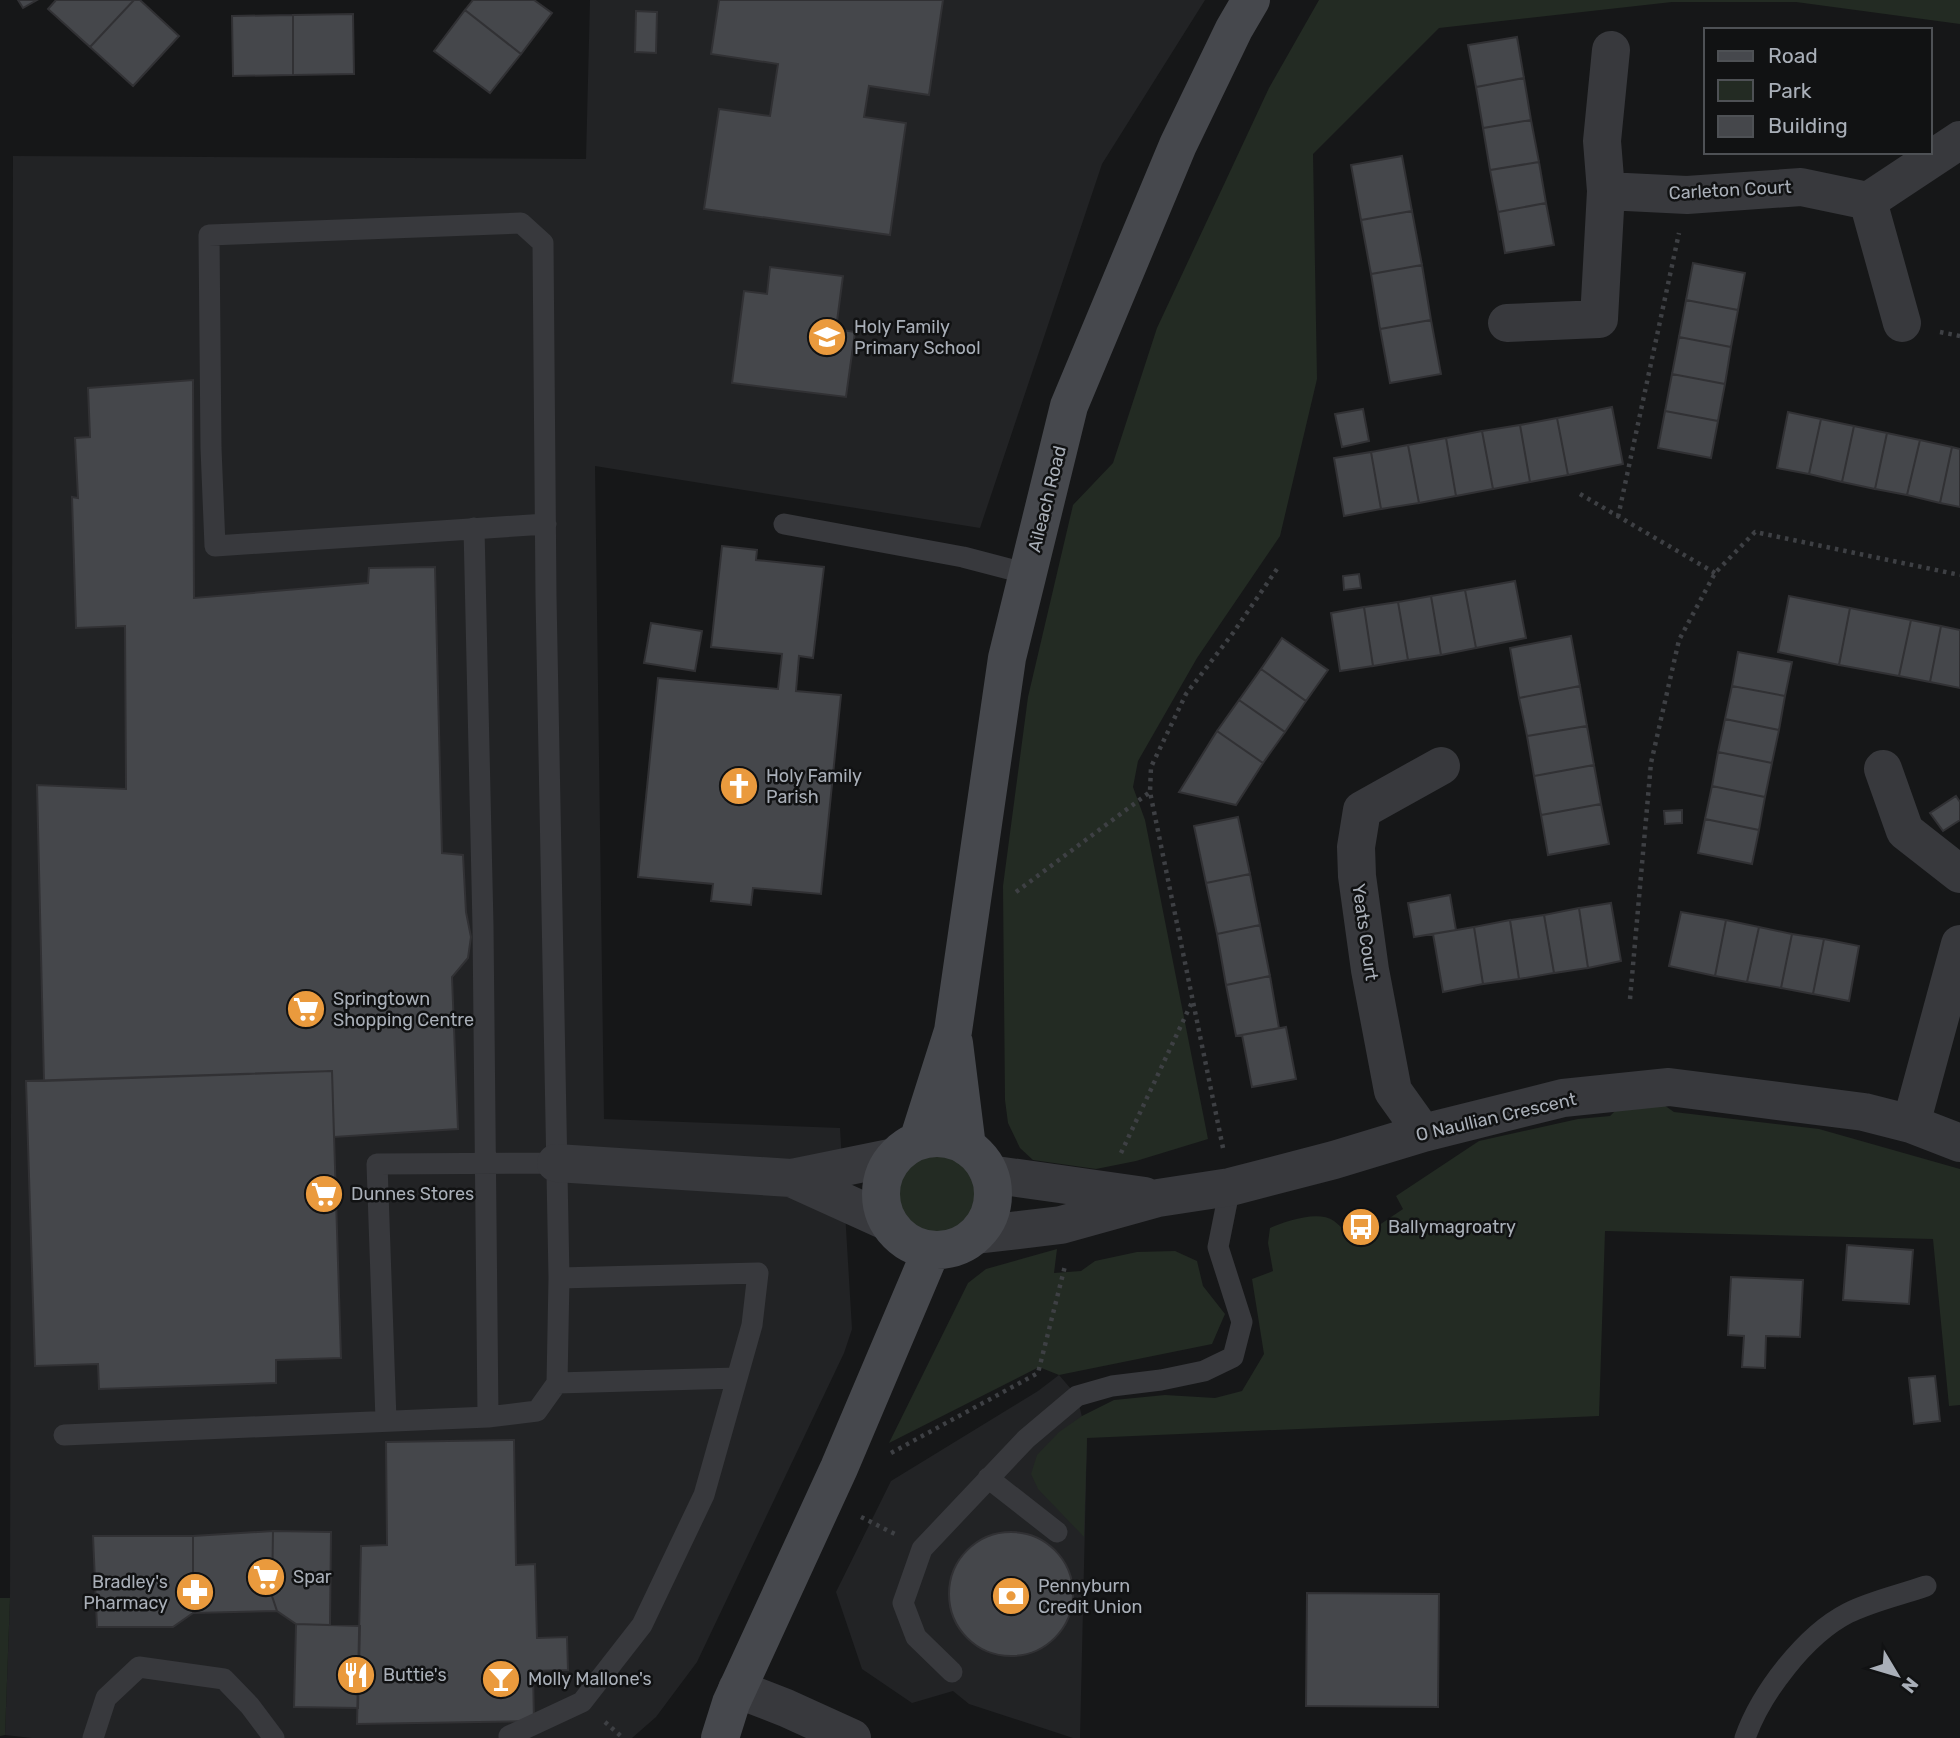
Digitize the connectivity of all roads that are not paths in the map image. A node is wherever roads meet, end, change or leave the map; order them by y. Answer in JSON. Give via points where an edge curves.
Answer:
{"nodes":[{"id":1,"x":1251,"y":0,"type":"edge"},
{"id":2,"x":1611,"y":50,"type":"dead end"},
{"id":3,"x":1960,"y":140,"type":"edge"},
{"id":4,"x":1606,"y":191,"type":"junction"},
{"id":5,"x":1868,"y":201,"type":"junction"},
{"id":6,"x":1507,"y":323,"type":"dead end"},
{"id":7,"x":1902,"y":323,"type":"dead end"},
{"id":8,"x":546,"y":524,"type":"junction"},
{"id":9,"x":784,"y":524,"type":"dead end"},
{"id":10,"x":474,"y":528,"type":"junction"},
{"id":11,"x":1028,"y":574,"type":"junction"},
{"id":12,"x":1441,"y":766,"type":"dead end"},
{"id":13,"x":1883,"y":769,"type":"dead end"},
{"id":14,"x":1960,"y":874,"type":"edge"},
{"id":15,"x":1960,"y":944,"type":"edge"},
{"id":16,"x":953,"y":1031,"type":"junction"},
{"id":17,"x":1911,"y":1124,"type":"junction"},
{"id":18,"x":1423,"y":1133,"type":"junction"},
{"id":19,"x":1960,"y":1143,"type":"edge"},
{"id":20,"x":906,"y":1149,"type":"junction"},
{"id":21,"x":978,"y":1161,"type":"junction"},
{"id":22,"x":486,"y":1163,"type":"junction"},
{"id":23,"x":556,"y":1163,"type":"junction"},
{"id":24,"x":791,"y":1178,"type":"junction"},
{"id":25,"x":1230,"y":1187,"type":"junction"},
{"id":26,"x":1158,"y":1198,"type":"junction"},
{"id":27,"x":888,"y":1222,"type":"junction"},
{"id":28,"x":976,"y":1235,"type":"junction"},
{"id":29,"x":931,"y":1251,"type":"junction"},
{"id":30,"x":559,"y":1278,"type":"junction"},
{"id":31,"x":737,"y":1378,"type":"junction"},
{"id":32,"x":557,"y":1383,"type":"junction"},
{"id":33,"x":488,"y":1417,"type":"junction"},
{"id":34,"x":386,"y":1420,"type":"junction"},
{"id":35,"x":64,"y":1435,"type":"dead end"},
{"id":36,"x":988,"y":1478,"type":"junction"},
{"id":37,"x":1057,"y":1532,"type":"dead end"},
{"id":38,"x":1926,"y":1587,"type":"dead end"},
{"id":39,"x":952,"y":1672,"type":"dead end"},
{"id":40,"x":730,"y":1710,"type":"edge"},
{"id":41,"x":509,"y":1736,"type":"edge"},
{"id":42,"x":93,"y":1738,"type":"edge"},
{"id":43,"x":274,"y":1738,"type":"edge"},
{"id":44,"x":702,"y":1738,"type":"edge"},
{"id":45,"x":852,"y":1738,"type":"edge"},
{"id":46,"x":1745,"y":1738,"type":"edge"}],
"edges":[{"from":1,"to":11,"type":"street","name":"Aileach Road","via":[[1178,145],[1069,406]]},
{"from":2,"to":4,"type":"street","via":[[1602,141]]},
{"from":3,"to":5,"type":"street"},
{"from":4,"to":5,"type":"street","name":"Carleton Court","via":[[1687,195],[1801,187]]},
{"from":4,"to":6,"type":"street","via":[[1599,319]]},
{"from":5,"to":7,"type":"street"},
{"from":8,"to":10,"type":"lane"},
{"from":8,"to":10,"type":"lane","via":[[543,243],[521,223],[209,235],[215,546]]},
{"from":8,"to":23,"type":"lane"},
{"from":9,"to":11,"type":"lane","via":[[963,557]]},
{"from":10,"to":22,"type":"lane"},
{"from":11,"to":16,"type":"street","name":"Aileach Road","via":[[1007,658]]},
{"from":12,"to":18,"type":"street","name":"Yeats Court","via":[[1362,810],[1356,847],[1370,970],[1393,1091]]},
{"from":13,"to":14,"type":"street","via":[[1905,831]]},
{"from":15,"to":17,"type":"street"},
{"from":16,"to":20,"type":"street","name":"Aileach Road"},
{"from":16,"to":21,"type":"street","name":"Aileach Road"},
{"from":17,"to":18,"type":"street","name":"O Naullian Crescent","via":[[1864,1112],[1669,1087],[1563,1098]]},
{"from":17,"to":19,"type":"street","name":"O Naullian Crescent"},
{"from":18,"to":25,"type":"street","name":"O Naullian Crescent"},
{"from":20,"to":21,"type":"street","via":[[943,1138]]},
{"from":20,"to":24,"type":"street"},
{"from":20,"to":27,"type":"street","via":[[883,1177],[881,1200]]},
{"from":21,"to":26,"type":"street","name":"O Naullian Crescent"},
{"from":21,"to":28,"type":"street","via":[[992,1185],[992,1206]]},
{"from":22,"to":23,"type":"lane"},
{"from":22,"to":33,"type":"lane"},
{"from":22,"to":34,"type":"lane","via":[[377,1164]]},
{"from":23,"to":24,"type":"street"},
{"from":23,"to":30,"type":"lane"},
{"from":24,"to":27,"type":"street"},
{"from":25,"to":26,"type":"street","name":"O Naullian Crescent"},
{"from":25,"to":36,"type":"lane","via":[[1218,1247],[1242,1322],[1233,1357],[1204,1371],[1077,1396]]},
{"from":26,"to":28,"type":"street","name":"O Naullian Crescent","via":[[1061,1225]]},
{"from":27,"to":29,"type":"street","via":[[906,1242]]},
{"from":28,"to":29,"type":"street","via":[[963,1245]]},
{"from":29,"to":40,"type":"street"},
{"from":30,"to":31,"type":"lane","via":[[758,1273],[752,1325]]},
{"from":30,"to":32,"type":"lane"},
{"from":31,"to":32,"type":"lane"},
{"from":31,"to":41,"type":"lane","via":[[704,1495],[642,1625],[582,1702]]},
{"from":32,"to":33,"type":"lane","via":[[537,1411]]},
{"from":33,"to":34,"type":"lane"},
{"from":34,"to":35,"type":"lane"},
{"from":36,"to":37,"type":"lane"},
{"from":36,"to":39,"type":"lane","via":[[922,1549],[903,1602],[916,1637]]},
{"from":38,"to":46,"type":"lane","via":[[1847,1613],[1815,1637],[1789,1663]]},
{"from":40,"to":44,"type":"street"},
{"from":40,"to":45,"type":"street","via":[[786,1708]]},
{"from":42,"to":43,"type":"lane","via":[[106,1698],[139,1667],[224,1679]]}]}
